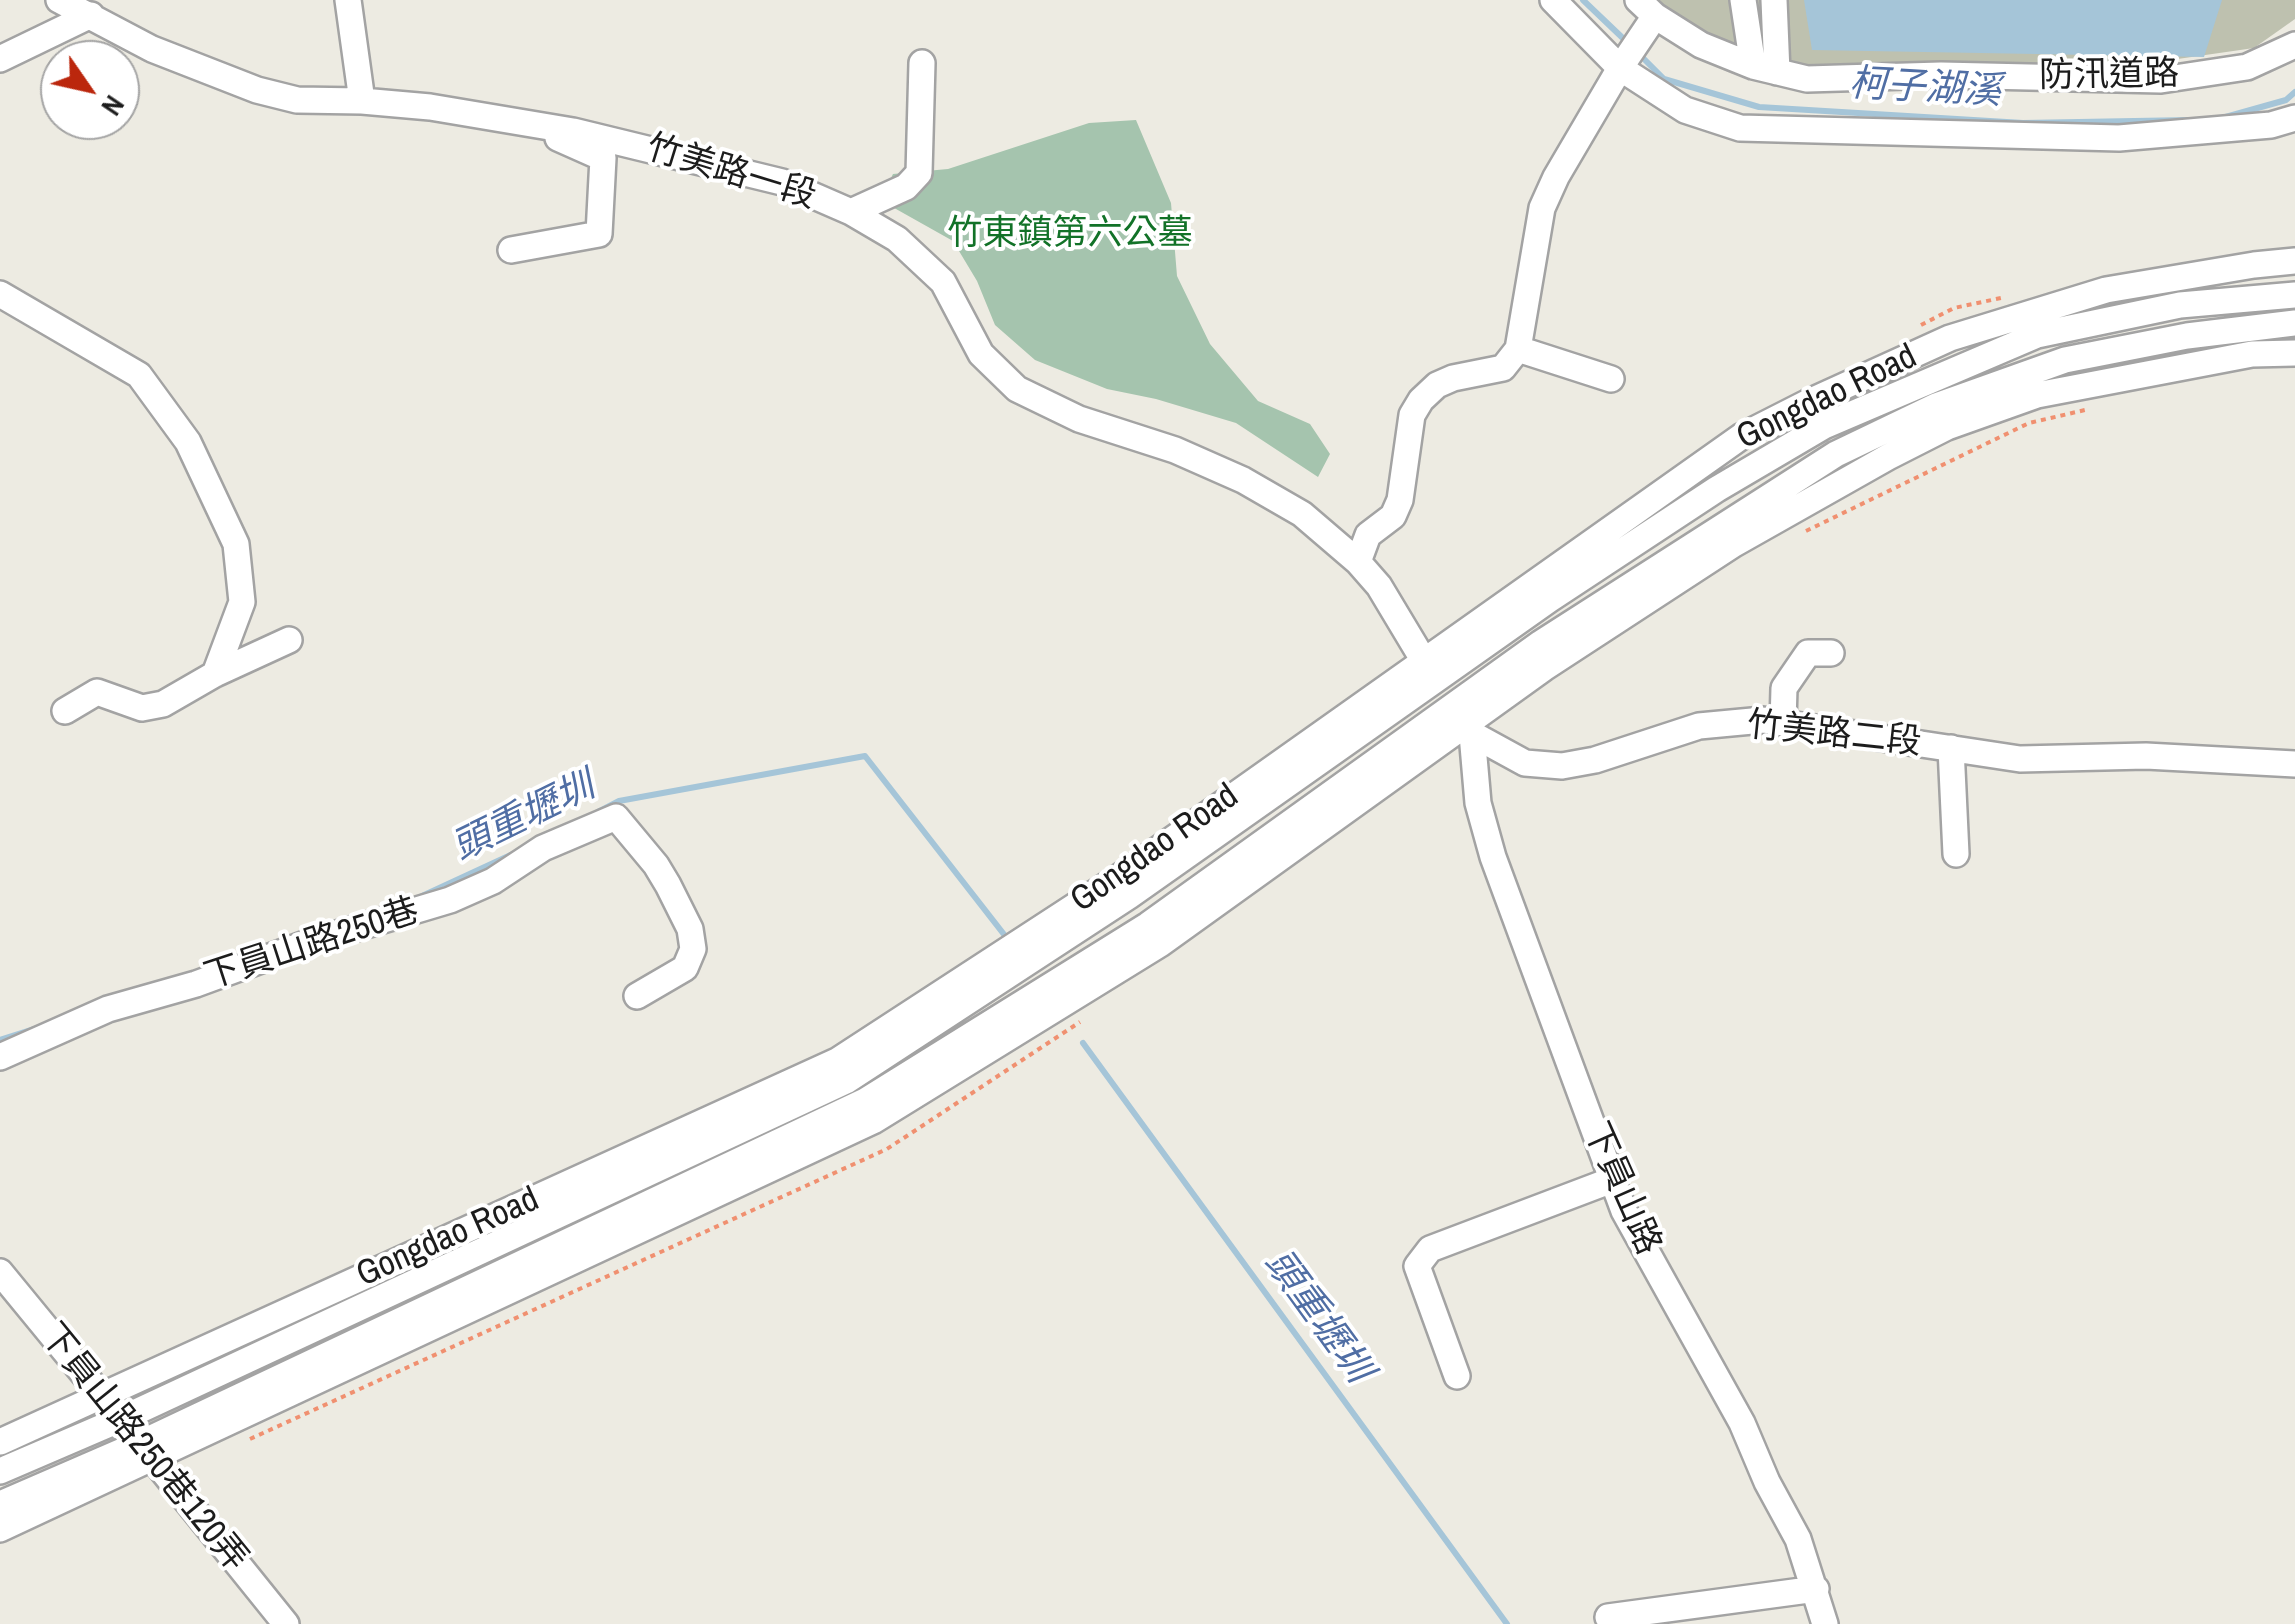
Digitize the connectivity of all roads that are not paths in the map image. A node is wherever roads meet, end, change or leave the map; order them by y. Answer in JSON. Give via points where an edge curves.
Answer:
{"nodes":[{"id":1,"x":59,"y":0,"type":"edge"},
{"id":2,"x":348,"y":0,"type":"edge"},
{"id":3,"x":1553,"y":0,"type":"edge"},
{"id":4,"x":1743,"y":0,"type":"edge"},
{"id":5,"x":1774,"y":0,"type":"edge"},
{"id":6,"x":1647,"y":8,"type":"edge"},
{"id":7,"x":90,"y":15,"type":"junction"},
{"id":8,"x":2295,"y":46,"type":"edge"},
{"id":9,"x":0,"y":60,"type":"edge"},
{"id":10,"x":922,"y":63,"type":"dead end"},
{"id":11,"x":1620,"y":68,"type":"junction"},
{"id":12,"x":1765,"y":69,"type":"junction"},
{"id":13,"x":362,"y":101,"type":"junction"},
{"id":14,"x":2295,"y":118,"type":"edge"},
{"id":15,"x":526,"y":124,"type":"junction"},
{"id":16,"x":851,"y":212,"type":"junction"},
{"id":17,"x":511,"y":250,"type":"dead end"},
{"id":18,"x":2295,"y":261,"type":"edge"},
{"id":19,"x":0,"y":294,"type":"edge"},
{"id":20,"x":2295,"y":295,"type":"edge"},
{"id":21,"x":2295,"y":323,"type":"edge"},
{"id":22,"x":1518,"y":349,"type":"junction"},
{"id":23,"x":2295,"y":353,"type":"edge"},
{"id":24,"x":1611,"y":379,"type":"dead end"},
{"id":25,"x":1358,"y":562,"type":"junction"},
{"id":26,"x":290,"y":640,"type":"dead end"},
{"id":27,"x":1831,"y":653,"type":"dead end"},
{"id":28,"x":1429,"y":670,"type":"junction"},
{"id":29,"x":215,"y":674,"type":"junction"},
{"id":30,"x":66,"y":711,"type":"dead end"},
{"id":31,"x":1464,"y":722,"type":"junction"},
{"id":32,"x":1784,"y":723,"type":"junction"},
{"id":33,"x":1951,"y":748,"type":"junction"},
{"id":34,"x":2295,"y":764,"type":"edge"},
{"id":35,"x":1956,"y":854,"type":"dead end"},
{"id":36,"x":637,"y":996,"type":"dead end"},
{"id":37,"x":0,"y":1057,"type":"edge"},
{"id":38,"x":1612,"y":1180,"type":"junction"},
{"id":39,"x":0,"y":1272,"type":"edge"},
{"id":40,"x":1456,"y":1376,"type":"dead end"},
{"id":41,"x":101,"y":1395,"type":"junction"},
{"id":42,"x":121,"y":1419,"type":"junction"},
{"id":43,"x":0,"y":1442,"type":"edge"},
{"id":44,"x":147,"y":1451,"type":"junction"},
{"id":45,"x":0,"y":1470,"type":"edge"},
{"id":46,"x":0,"y":1504,"type":"edge"},
{"id":47,"x":0,"y":1529,"type":"edge"},
{"id":48,"x":1816,"y":1589,"type":"junction"},
{"id":49,"x":1608,"y":1617,"type":"dead end"},
{"id":50,"x":286,"y":1624,"type":"edge"},
{"id":51,"x":1825,"y":1624,"type":"edge"}],
"edges":[{"from":1,"to":7,"type":"street","name":"竹美路一段"},
{"from":2,"to":13,"type":"street"},
{"from":3,"to":11,"type":"street"},
{"from":4,"to":12,"type":"street"},
{"from":5,"to":12,"type":"street"},
{"from":6,"to":11,"type":"street"},
{"from":6,"to":12,"type":"street","name":"防汛道路","via":[[1701,45]]},
{"from":7,"to":9,"type":"street"},
{"from":7,"to":13,"type":"street","name":"竹美路一段","via":[[152,50],[258,90],[296,100]]},
{"from":8,"to":12,"type":"street","name":"防汛道路","via":[[2247,67],[2161,80],[1807,79]]},
{"from":10,"to":16,"type":"street","via":[[919,173],[906,188]]},
{"from":11,"to":14,"type":"street","via":[[1684,110],[1740,128],[2119,138]]},
{"from":11,"to":22,"type":"street","via":[[1542,208]]},
{"from":13,"to":15,"type":"street","name":"竹美路一段"},
{"from":15,"to":16,"type":"street","name":"竹美路一段","via":[[634,143],[782,182]]},
{"from":15,"to":17,"type":"street","via":[[603,158],[599,234]]},
{"from":16,"to":25,"type":"street","name":"竹美路一段","via":[[897,239],[943,282],[981,354],[1017,390],[1079,420],[1244,480],[1302,514]]},
{"from":18,"to":28,"type":"street","name":"Gongdao Road","via":[[2106,290],[1950,338],[1808,402],[1742,436]]},
{"from":19,"to":29,"type":"street","via":[[139,375],[188,442],[236,544],[242,602]]},
{"from":20,"to":28,"type":"street","name":"Gongdao Road","via":[[2180,305],[2038,336],[1824,426]]},
{"from":21,"to":31,"type":"street","name":"Gongdao Road","via":[[2065,360],[1936,406],[1836,454],[1542,643]]},
{"from":22,"to":24,"type":"street"},
{"from":22,"to":25,"type":"street","via":[[1503,368],[1453,378],[1422,400],[1412,415],[1400,500],[1393,516],[1368,535]]},
{"from":23,"to":31,"type":"street","name":"Gongdao Road","via":[[2252,354],[2037,396],[1947,428],[1734,544]]},
{"from":25,"to":28,"type":"street","name":"竹美路二段"},
{"from":26,"to":29,"type":"street"},
{"from":27,"to":32,"type":"street","via":[[1808,652],[1784,688]]},
{"from":28,"to":31,"type":"street","name":"竹美路二段"},
{"from":28,"to":41,"type":"street","name":"Gongdao Road","via":[[837,1061]]},
{"from":28,"to":42,"type":"street","name":"Gongdao Road","via":[[1129,896],[846,1081]]},
{"from":29,"to":30,"type":"street","via":[[163,704],[142,708],[97,692]]},
{"from":31,"to":32,"type":"street","name":"竹美路二段","via":[[1525,763],[1562,766],[1699,726]]},
{"from":31,"to":38,"type":"street","name":"下員山路","via":[[1493,856]]},
{"from":31,"to":44,"type":"street","name":"Gongdao Road","via":[[865,1101]]},
{"from":32,"to":33,"type":"street","name":"竹美路二段"},
{"from":33,"to":34,"type":"street","name":"竹美路二段","via":[[2020,759],[2146,756]]},
{"from":33,"to":35,"type":"street"},
{"from":36,"to":37,"type":"street","name":"下員山路250巷","via":[[686,968],[693,950],[690,929],[656,865],[616,816],[450,900],[108,1010]]},
{"from":38,"to":40,"type":"street","via":[[1430,1249],[1417,1266]]},
{"from":38,"to":48,"type":"street","name":"下員山路","via":[[1742,1423]]},
{"from":39,"to":41,"type":"street","name":"下員山路250巷120弄"},
{"from":41,"to":42,"type":"street","name":"下員山路250巷120弄"},
{"from":41,"to":43,"type":"street","name":"Gongdao Road"},
{"from":42,"to":44,"type":"street","name":"下員山路250巷120弄"},
{"from":42,"to":45,"type":"street","name":"Gongdao Road"},
{"from":44,"to":46,"type":"street","name":"Gongdao Road"},
{"from":44,"to":47,"type":"street","name":"Gongdao Road"},
{"from":44,"to":50,"type":"street","name":"下員山路250巷120弄"},
{"from":48,"to":49,"type":"street"},
{"from":48,"to":51,"type":"street","name":"下員山路"}]}
